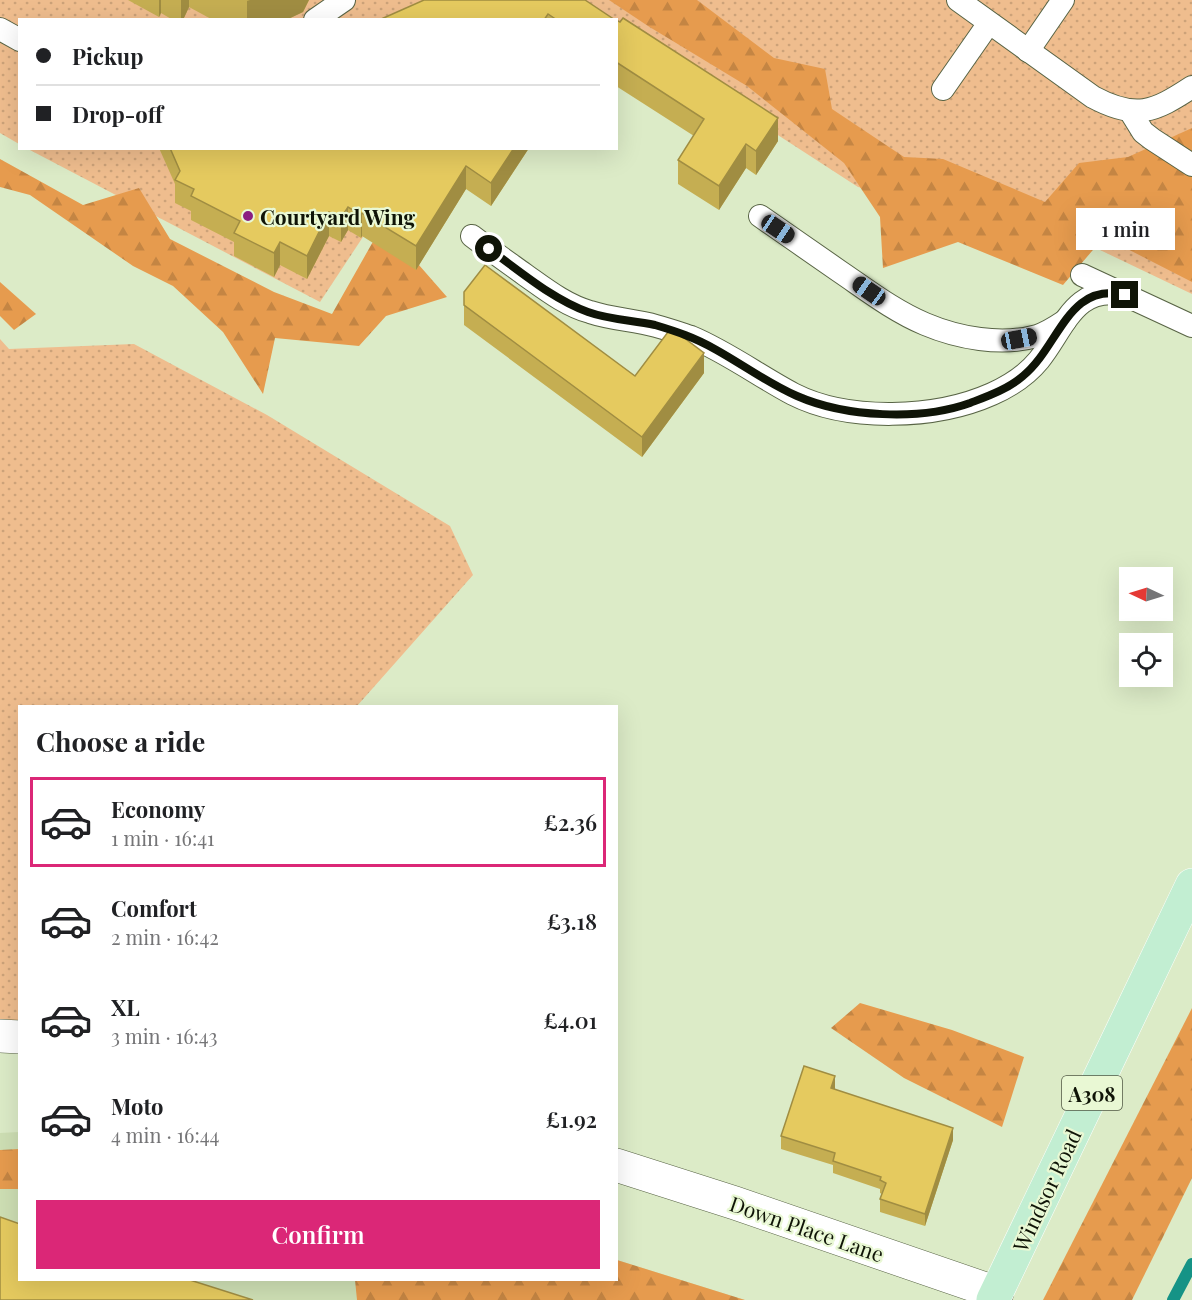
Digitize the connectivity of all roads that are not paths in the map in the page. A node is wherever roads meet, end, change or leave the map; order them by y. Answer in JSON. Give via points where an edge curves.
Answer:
{"nodes":[{"id":1,"x":344,"y":0,"type":"edge"},
{"id":2,"x":958,"y":0,"type":"edge"},
{"id":3,"x":1063,"y":0,"type":"edge"},
{"id":4,"x":318,"y":18,"type":"edge"},
{"id":5,"x":989,"y":23,"type":"junction"},
{"id":6,"x":0,"y":29,"type":"edge"},
{"id":7,"x":18,"y":39,"type":"edge"},
{"id":8,"x":1028,"y":51,"type":"junction"},
{"id":9,"x":1192,"y":87,"type":"edge"},
{"id":10,"x":943,"y":89,"type":"dead end"},
{"id":11,"x":1130,"y":111,"type":"junction"},
{"id":12,"x":1192,"y":165,"type":"edge"},
{"id":13,"x":760,"y":216,"type":"dead end"},
{"id":14,"x":472,"y":236,"type":"dead end"},
{"id":15,"x":1082,"y":275,"type":"dead end"},
{"id":16,"x":1125,"y":295,"type":"junction"},
{"id":17,"x":1066,"y":320,"type":"junction"},
{"id":18,"x":1192,"y":326,"type":"edge"},
{"id":19,"x":1192,"y":885,"type":"edge"},
{"id":20,"x":0,"y":1036,"type":"edge"},
{"id":21,"x":18,"y":1037,"type":"edge"},
{"id":22,"x":618,"y":1166,"type":"edge"},
{"id":23,"x":995,"y":1297,"type":"edge"}],
"edges":[{"from":1,"to":4,"type":"lane"},
{"from":2,"to":5,"type":"lane"},
{"from":3,"to":8,"type":"lane"},
{"from":5,"to":8,"type":"lane"},
{"from":5,"to":10,"type":"lane"},
{"from":6,"to":7,"type":"lane"},
{"from":8,"to":11,"type":"lane","via":[[1093,97]]},
{"from":9,"to":11,"type":"lane","via":[[1157,107]]},
{"from":11,"to":12,"type":"lane","via":[[1143,132]]},
{"from":13,"to":17,"type":"lane","via":[[899,311],[926,324],[960,335],[998,340],[1038,335]]},
{"from":14,"to":17,"type":"lane","via":[[555,295],[587,312],[684,334],[796,395],[826,407],[858,412],[892,414],[946,409],[990,395],[1023,376],[1038,362]]},
{"from":15,"to":16,"type":"lane"},
{"from":16,"to":17,"type":"lane","via":[[1094,295]]},
{"from":16,"to":18,"type":"lane"},
{"from":19,"to":23,"type":"main road","name":"Windsor Road","number":"A308"},
{"from":20,"to":21,"type":"street"},
{"from":22,"to":23,"type":"street","name":"Down Place Lane","via":[[735,1203]]}]}
